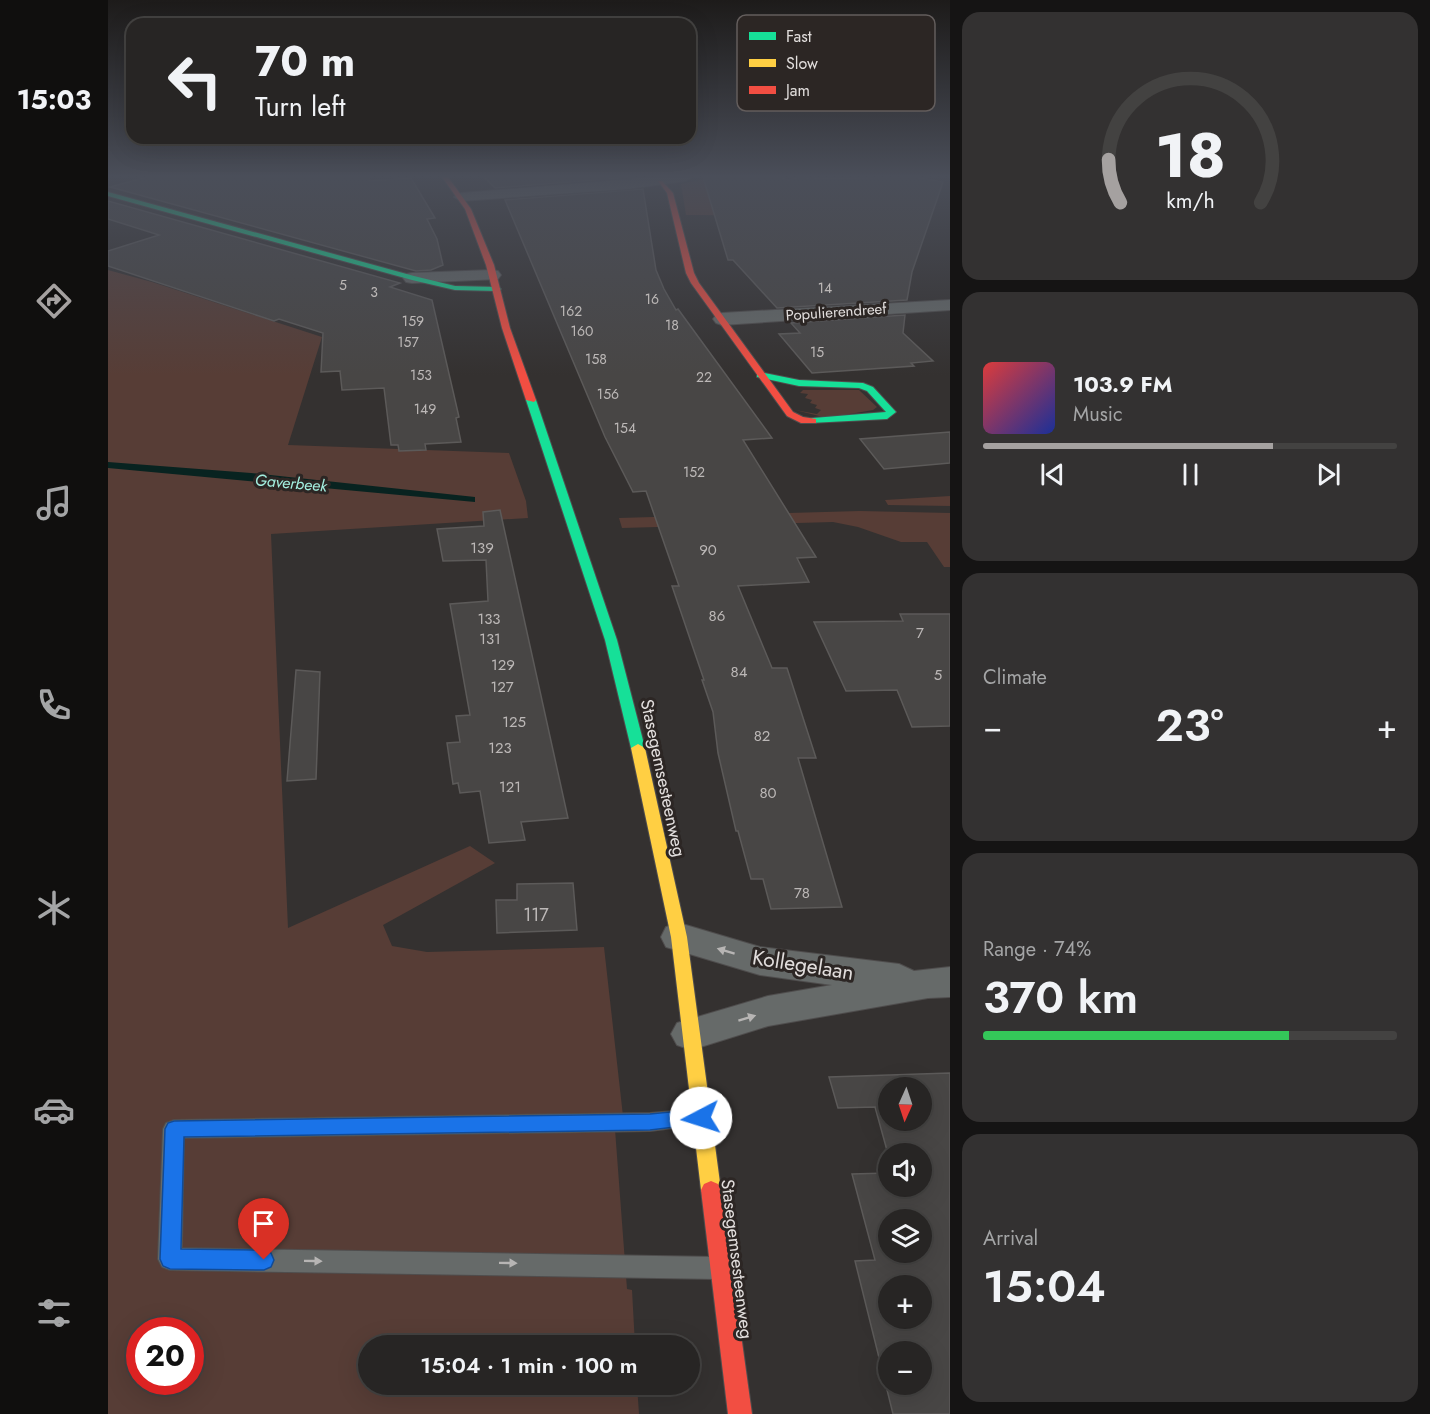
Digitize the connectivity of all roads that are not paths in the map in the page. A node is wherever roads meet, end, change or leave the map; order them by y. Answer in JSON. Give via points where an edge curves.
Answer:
{"nodes":[{"id":1,"x":285,"y":243,"type":"edge"},
{"id":2,"x":481,"y":243,"type":"edge"},
{"id":3,"x":682,"y":243,"type":"edge"},
{"id":4,"x":412,"y":278,"type":"joint"},
{"id":5,"x":495,"y":282,"type":"junction"},
{"id":6,"x":950,"y":305,"type":"edge"},
{"id":7,"x":722,"y":319,"type":"junction"},
{"id":8,"x":760,"y":375,"type":"junction"},
{"id":9,"x":679,"y":937,"type":"junction"},
{"id":10,"x":939,"y":982,"type":"edge"},
{"id":11,"x":691,"y":1034,"type":"junction"},
{"id":12,"x":701,"y":1118,"type":"junction"},
{"id":13,"x":719,"y":1268,"type":"junction"},
{"id":14,"x":740,"y":1414,"type":"edge"}],
"edges":[{"from":1,"to":4,"type":"street"},
{"from":2,"to":5,"type":"street","name":"Stasegemsesteenweg"},
{"from":3,"to":7,"type":"street","via":[[690,273]]},
{"from":4,"to":5,"type":"street"},
{"from":5,"to":9,"type":"street","name":"Stasegemsesteenweg","via":[[506,328],[611,640],[630,709]]},
{"from":6,"to":7,"type":"street","name":"Populierendreef"},
{"from":7,"to":8,"type":"street"},
{"from":8,"to":8,"type":"street","via":[[790,414],[801,420],[887,417],[891,412],[860,385],[799,383]]},
{"from":10,"to":9,"type":"street","name":"Kollegelaan","one_way":true,"via":[[760,961]]},
{"from":9,"to":11,"type":"street","name":"Stasegemsesteenweg"},
{"from":11,"to":10,"type":"street","name":"Kollegelaan","one_way":true,"via":[[768,1011]]},
{"from":11,"to":12,"type":"street","name":"Stasegemsesteenweg"},
{"from":12,"to":13,"type":"street","name":"Stasegemsesteenweg"},
{"from":12,"to":13,"type":"lane","one_way":true,"via":[[174,1129],[170,1259]]},
{"from":13,"to":14,"type":"street","name":"Stasegemsesteenweg"}]}
